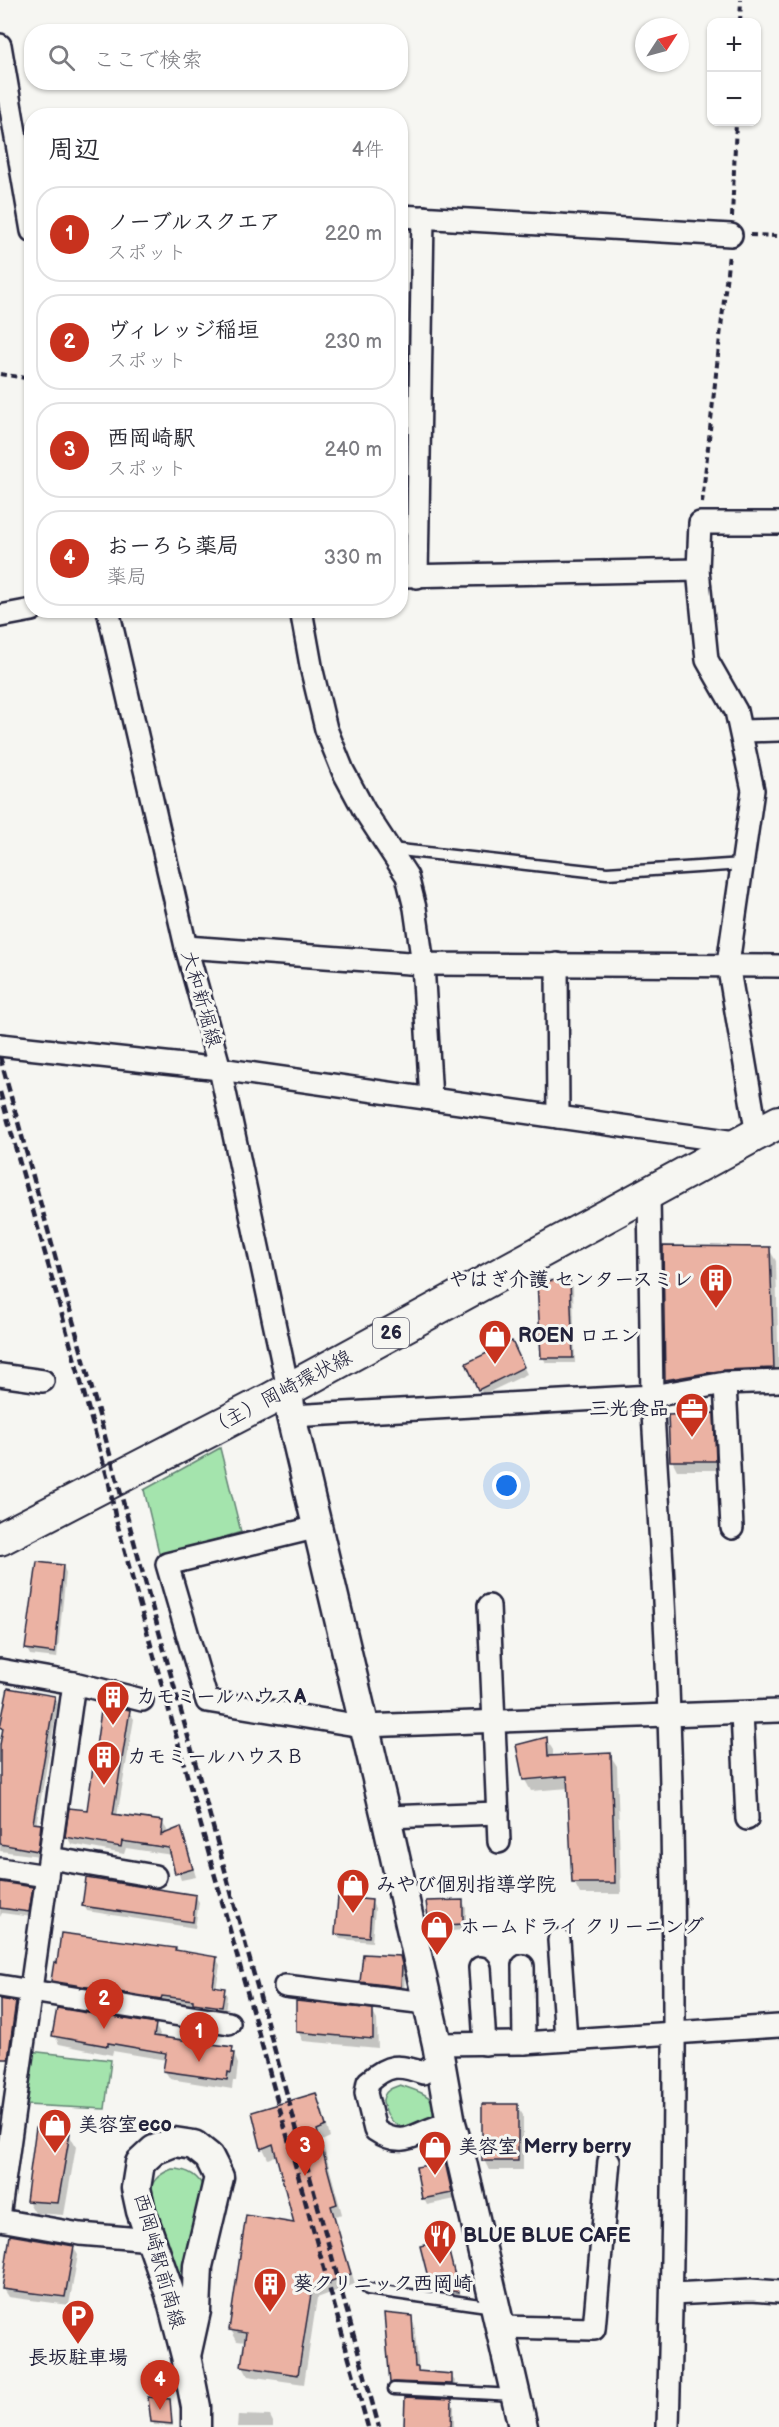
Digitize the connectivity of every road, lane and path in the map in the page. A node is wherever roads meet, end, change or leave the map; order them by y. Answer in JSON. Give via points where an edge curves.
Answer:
{"nodes":[{"id":1,"x":741,"y":0,"type":"edge"},
{"id":2,"x":740,"y":18,"type":"edge"},
{"id":3,"x":0,"y":45,"type":"edge"},
{"id":4,"x":736,"y":126,"type":"edge"},
{"id":5,"x":24,"y":177,"type":"edge"},
{"id":6,"x":408,"y":216,"type":"edge"},
{"id":7,"x":423,"y":217,"type":"junction"},
{"id":8,"x":731,"y":235,"type":"junction"},
{"id":9,"x":779,"y":236,"type":"edge"},
{"id":10,"x":0,"y":374,"type":"edge"},
{"id":11,"x":24,"y":378,"type":"edge"},
{"id":12,"x":700,"y":523,"type":"junction"},
{"id":13,"x":779,"y":523,"type":"edge"},
{"id":14,"x":698,"y":570,"type":"junction"},
{"id":15,"x":409,"y":576,"type":"edge"},
{"id":16,"x":24,"y":612,"type":"edge"},
{"id":17,"x":0,"y":616,"type":"edge"},
{"id":18,"x":110,"y":618,"type":"edge"},
{"id":19,"x":302,"y":618,"type":"edge"},
{"id":20,"x":779,"y":730,"type":"edge"},
{"id":21,"x":741,"y":731,"type":"junction"},
{"id":22,"x":389,"y":848,"type":"junction"},
{"id":23,"x":743,"y":864,"type":"junction"},
{"id":24,"x":186,"y":947,"type":"junction"},
{"id":25,"x":423,"y":964,"type":"junction"},
{"id":26,"x":557,"y":964,"type":"junction"},
{"id":27,"x":728,"y":964,"type":"junction"},
{"id":28,"x":779,"y":966,"type":"edge"},
{"id":29,"x":0,"y":1045,"type":"edge"},
{"id":30,"x":220,"y":1069,"type":"junction"},
{"id":31,"x":431,"y":1099,"type":"junction"},
{"id":32,"x":558,"y":1117,"type":"junction"},
{"id":33,"x":760,"y":1133,"type":"edge"},
{"id":34,"x":649,"y":1195,"type":"junction"},
{"id":35,"x":0,"y":1375,"type":"edge"},
{"id":36,"x":44,"y":1381,"type":"dead end"},
{"id":37,"x":779,"y":1381,"type":"edge"},
{"id":38,"x":725,"y":1383,"type":"junction"},
{"id":39,"x":652,"y":1396,"type":"junction"},
{"id":40,"x":289,"y":1402,"type":"junction"},
{"id":41,"x":318,"y":1527,"type":"junction"},
{"id":42,"x":732,"y":1528,"type":"dead end"},
{"id":43,"x":0,"y":1539,"type":"edge"},
{"id":44,"x":489,"y":1606,"type":"dead end"},
{"id":45,"x":0,"y":1670,"type":"edge"},
{"id":46,"x":74,"y":1683,"type":"junction"},
{"id":47,"x":141,"y":1700,"type":"dead end"},
{"id":48,"x":779,"y":1711,"type":"edge"},
{"id":49,"x":742,"y":1713,"type":"junction"},
{"id":50,"x":669,"y":1716,"type":"junction"},
{"id":51,"x":494,"y":1720,"type":"junction"},
{"id":52,"x":363,"y":1726,"type":"junction"},
{"id":53,"x":498,"y":1813,"type":"junction"},
{"id":54,"x":386,"y":1817,"type":"junction"},
{"id":55,"x":747,"y":1818,"type":"dead end"},
{"id":56,"x":499,"y":1842,"type":"dead end"},
{"id":57,"x":48,"y":1867,"type":"junction"},
{"id":58,"x":0,"y":1869,"type":"edge"},
{"id":59,"x":154,"y":1876,"type":"dead end"},
{"id":60,"x":559,"y":1940,"type":"dead end"},
{"id":61,"x":523,"y":1966,"type":"dead end"},
{"id":62,"x":480,"y":1968,"type":"dead end"},
{"id":63,"x":0,"y":1986,"type":"edge"},
{"id":64,"x":285,"y":1986,"type":"dead end"},
{"id":65,"x":32,"y":1991,"type":"junction"},
{"id":66,"x":426,"y":2003,"type":"junction"},
{"id":67,"x":228,"y":2023,"type":"dead end"},
{"id":68,"x":779,"y":2026,"type":"edge"},
{"id":69,"x":675,"y":2034,"type":"junction"},
{"id":70,"x":566,"y":2039,"type":"junction"},
{"id":71,"x":485,"y":2043,"type":"junction"},
{"id":72,"x":524,"y":2043,"type":"junction"},
{"id":73,"x":438,"y":2052,"type":"junction"},
{"id":74,"x":451,"y":2123,"type":"junction"},
{"id":75,"x":609,"y":2161,"type":"dead end"},
{"id":76,"x":0,"y":2210,"type":"edge"},
{"id":77,"x":0,"y":2220,"type":"edge"},
{"id":78,"x":152,"y":2240,"type":"junction"},
{"id":79,"x":368,"y":2289,"type":"dead end"},
{"id":80,"x":779,"y":2292,"type":"edge"},
{"id":81,"x":672,"y":2294,"type":"junction"},
{"id":82,"x":496,"y":2317,"type":"junction"},
{"id":83,"x":186,"y":2356,"type":"junction"},
{"id":84,"x":394,"y":2389,"type":"dead end"},
{"id":85,"x":515,"y":2395,"type":"junction"},
{"id":86,"x":196,"y":2427,"type":"edge"},
{"id":87,"x":523,"y":2427,"type":"edge"},
{"id":88,"x":668,"y":2427,"type":"edge"}],
"edges":[{"from":1,"to":2,"type":"path"},
{"from":3,"to":5,"type":"street"},
{"from":4,"to":8,"type":"path"},
{"from":6,"to":7,"type":"street"},
{"from":7,"to":8,"type":"street"},
{"from":7,"to":15,"type":"street"},
{"from":8,"to":9,"type":"path"},
{"from":8,"to":12,"type":"path"},
{"from":10,"to":11,"type":"path"},
{"from":12,"to":13,"type":"street"},
{"from":12,"to":14,"type":"street"},
{"from":14,"to":15,"type":"street"},
{"from":14,"to":21,"type":"street","via":[[707,660],[736,711]]},
{"from":16,"to":17,"type":"street"},
{"from":18,"to":24,"type":"street","name":"大和新堀線"},
{"from":19,"to":22,"type":"street","via":[[326,729],[343,771]]},
{"from":20,"to":21,"type":"street"},
{"from":21,"to":23,"type":"street","via":[[753,789]]},
{"from":22,"to":23,"type":"lane","via":[[607,873]]},
{"from":22,"to":25,"type":"street","via":[[407,876]]},
{"from":23,"to":27,"type":"street"},
{"from":24,"to":25,"type":"street"},
{"from":24,"to":30,"type":"street","name":"大和新堀線"},
{"from":25,"to":26,"type":"street"},
{"from":25,"to":31,"type":"street"},
{"from":26,"to":27,"type":"street"},
{"from":26,"to":32,"type":"street"},
{"from":27,"to":28,"type":"street"},
{"from":27,"to":33,"type":"street"},
{"from":29,"to":30,"type":"street"},
{"from":30,"to":31,"type":"street"},
{"from":30,"to":40,"type":"street","name":"大和新堀線"},
{"from":31,"to":32,"type":"street"},
{"from":32,"to":33,"type":"street"},
{"from":33,"to":34,"type":"main road","name":"（主）岡崎環状線","number":"26"},
{"from":34,"to":39,"type":"street"},
{"from":34,"to":40,"type":"main road","name":"（主）岡崎環状線","number":"26"},
{"from":35,"to":36,"type":"street"},
{"from":37,"to":38,"type":"street"},
{"from":38,"to":39,"type":"street"},
{"from":38,"to":42,"type":"street"},
{"from":39,"to":40,"type":"street"},
{"from":39,"to":50,"type":"street"},
{"from":40,"to":41,"type":"street"},
{"from":40,"to":43,"type":"main road","name":"（主）岡崎環状線","number":"26"},
{"from":41,"to":52,"type":"street"},
{"from":41,"to":52,"type":"street","via":[[167,1564],[207,1701]]},
{"from":44,"to":51,"type":"street"},
{"from":45,"to":46,"type":"street"},
{"from":46,"to":47,"type":"street"},
{"from":46,"to":57,"type":"street"},
{"from":48,"to":49,"type":"street"},
{"from":49,"to":50,"type":"street"},
{"from":49,"to":55,"type":"street"},
{"from":50,"to":51,"type":"street"},
{"from":50,"to":69,"type":"street"},
{"from":51,"to":52,"type":"street"},
{"from":51,"to":53,"type":"street"},
{"from":52,"to":54,"type":"street"},
{"from":53,"to":54,"type":"street"},
{"from":53,"to":56,"type":"street"},
{"from":54,"to":66,"type":"street"},
{"from":57,"to":58,"type":"street"},
{"from":57,"to":59,"type":"street"},
{"from":57,"to":65,"type":"street"},
{"from":60,"to":70,"type":"street"},
{"from":61,"to":72,"type":"street"},
{"from":62,"to":71,"type":"street"},
{"from":63,"to":65,"type":"street"},
{"from":64,"to":66,"type":"street"},
{"from":65,"to":67,"type":"street"},
{"from":65,"to":76,"type":"street"},
{"from":66,"to":73,"type":"street"},
{"from":68,"to":69,"type":"street"},
{"from":69,"to":70,"type":"street"},
{"from":69,"to":81,"type":"street"},
{"from":70,"to":72,"type":"street"},
{"from":71,"to":72,"type":"street"},
{"from":71,"to":73,"type":"street"},
{"from":73,"to":74,"type":"street"},
{"from":73,"to":74,"type":"street","via":[[423,2073],[403,2066],[386,2069],[368,2082],[366,2093],[375,2130],[389,2139],[402,2141]]},
{"from":74,"to":82,"type":"street"},
{"from":75,"to":82,"type":"street","via":[[594,2329]]},
{"from":77,"to":78,"type":"street","via":[[80,2234]]},
{"from":78,"to":83,"type":"street","name":"西岡崎駅前南線"},
{"from":78,"to":83,"type":"street","name":"西岡崎駅前南線","via":[[136,2188],[140,2163],[154,2150],[174,2142],[194,2145],[209,2157],[219,2177],[198,2266],[196,2311]]},
{"from":79,"to":82,"type":"lane"},
{"from":80,"to":81,"type":"street"},
{"from":81,"to":88,"type":"street"},
{"from":82,"to":85,"type":"street"},
{"from":83,"to":86,"type":"street","name":"西岡崎駅前南線"},
{"from":84,"to":85,"type":"lane"},
{"from":85,"to":87,"type":"street"}]}
